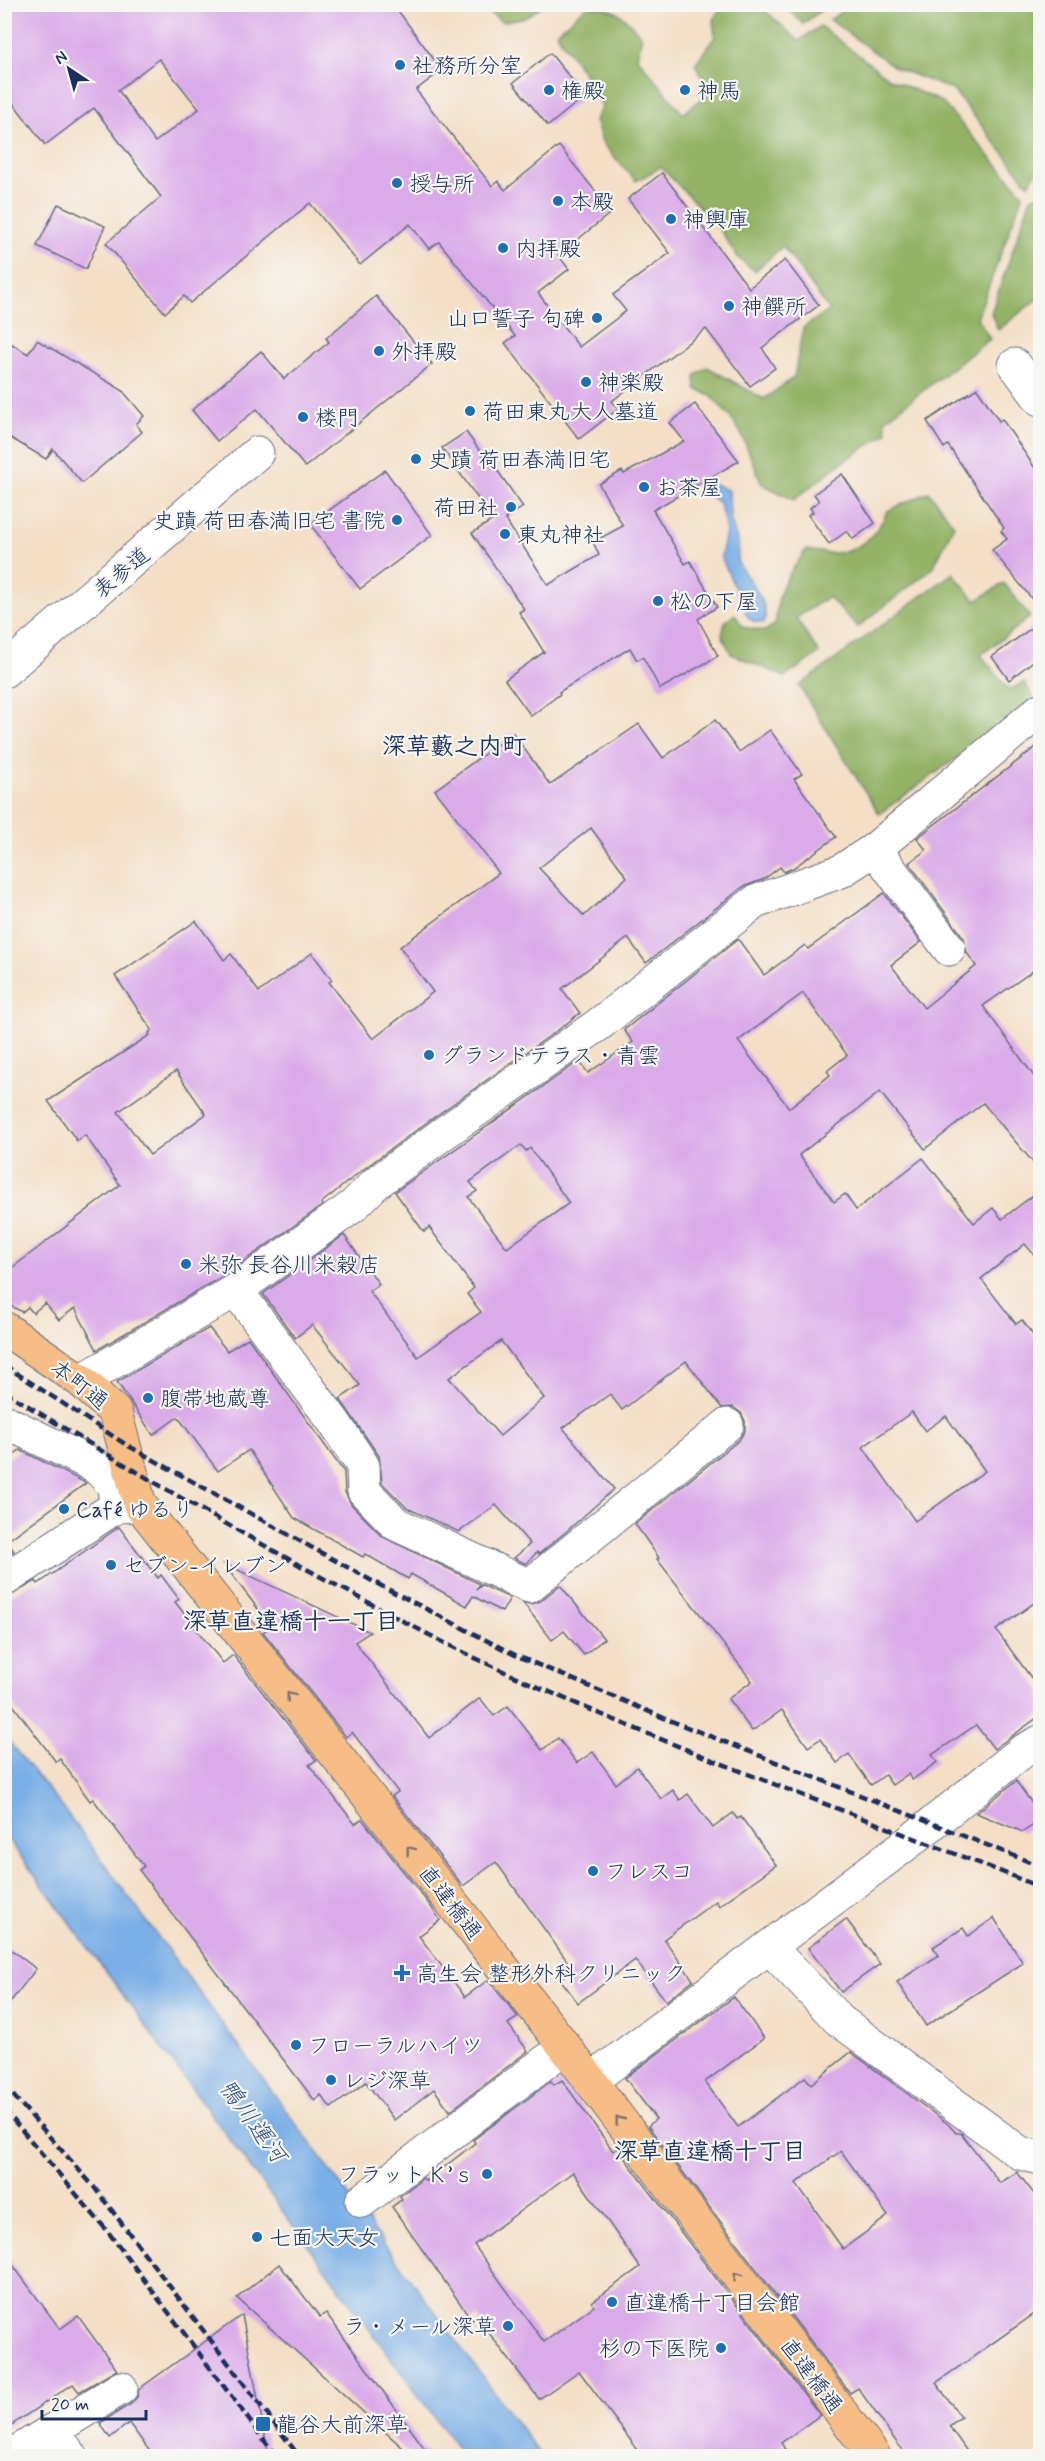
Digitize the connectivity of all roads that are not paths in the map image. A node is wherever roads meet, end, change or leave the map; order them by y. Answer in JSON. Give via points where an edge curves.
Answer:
{"nodes":[{"id":1,"x":1015,"y":365,"type":"dead end"},
{"id":2,"x":1041,"y":399,"type":"edge"},
{"id":3,"x":246,"y":462,"type":"dead end"},
{"id":4,"x":4,"y":670,"type":"edge"},
{"id":5,"x":1041,"y":710,"type":"edge"},
{"id":6,"x":875,"y":849,"type":"junction"},
{"id":7,"x":949,"y":949,"type":"dead end"},
{"id":8,"x":236,"y":1290,"type":"junction"},
{"id":9,"x":4,"y":1328,"type":"edge"},
{"id":10,"x":81,"y":1381,"type":"junction"},
{"id":11,"x":4,"y":1421,"type":"edge"},
{"id":12,"x":727,"y":1425,"type":"dead end"},
{"id":13,"x":129,"y":1458,"type":"joint"},
{"id":14,"x":129,"y":1505,"type":"junction"},
{"id":15,"x":4,"y":1580,"type":"edge"},
{"id":16,"x":1041,"y":1742,"type":"edge"},
{"id":17,"x":769,"y":1947,"type":"junction"},
{"id":18,"x":565,"y":2048,"type":"junction"},
{"id":19,"x":590,"y":2081,"type":"junction"},
{"id":20,"x":1041,"y":2158,"type":"edge"},
{"id":21,"x":362,"y":2201,"type":"dead end"},
{"id":22,"x":121,"y":2388,"type":"dead end"},
{"id":23,"x":52,"y":2431,"type":"junction"},
{"id":24,"x":11,"y":2457,"type":"edge"},
{"id":25,"x":71,"y":2457,"type":"edge"},
{"id":26,"x":874,"y":2457,"type":"edge"}],
"edges":[{"from":1,"to":2,"type":"street"},
{"from":3,"to":4,"type":"street","name":"表参道"},
{"from":5,"to":6,"type":"street"},
{"from":6,"to":7,"type":"street"},
{"from":6,"to":8,"type":"street","via":[[841,871],[755,902],[598,1025],[441,1135],[376,1183],[353,1206]]},
{"from":8,"to":10,"type":"street"},
{"from":8,"to":12,"type":"street","via":[[363,1466],[364,1491],[396,1524],[530,1586]]},
{"from":9,"to":10,"type":"main road","name":"本町通"},
{"from":10,"to":13,"type":"main road","name":"本町通","via":[[116,1412]]},
{"from":11,"to":14,"type":"street","via":[[95,1466]]},
{"from":13,"to":14,"type":"main road","name":"直違橋通"},
{"from":14,"to":15,"type":"street"},
{"from":18,"to":14,"type":"main road","name":"直違橋通","one_way":true},
{"from":16,"to":17,"type":"street","via":[[1023,1751]]},
{"from":17,"to":19,"type":"street"},
{"from":17,"to":20,"type":"street","via":[[839,2020],[1020,2153]]},
{"from":18,"to":19,"type":"main road","name":"直違橋通"},
{"from":18,"to":21,"type":"street"},
{"from":26,"to":19,"type":"main road","name":"直違橋通","one_way":true},
{"from":22,"to":23,"type":"street"},
{"from":23,"to":24,"type":"street"},
{"from":23,"to":25,"type":"street"}]}
